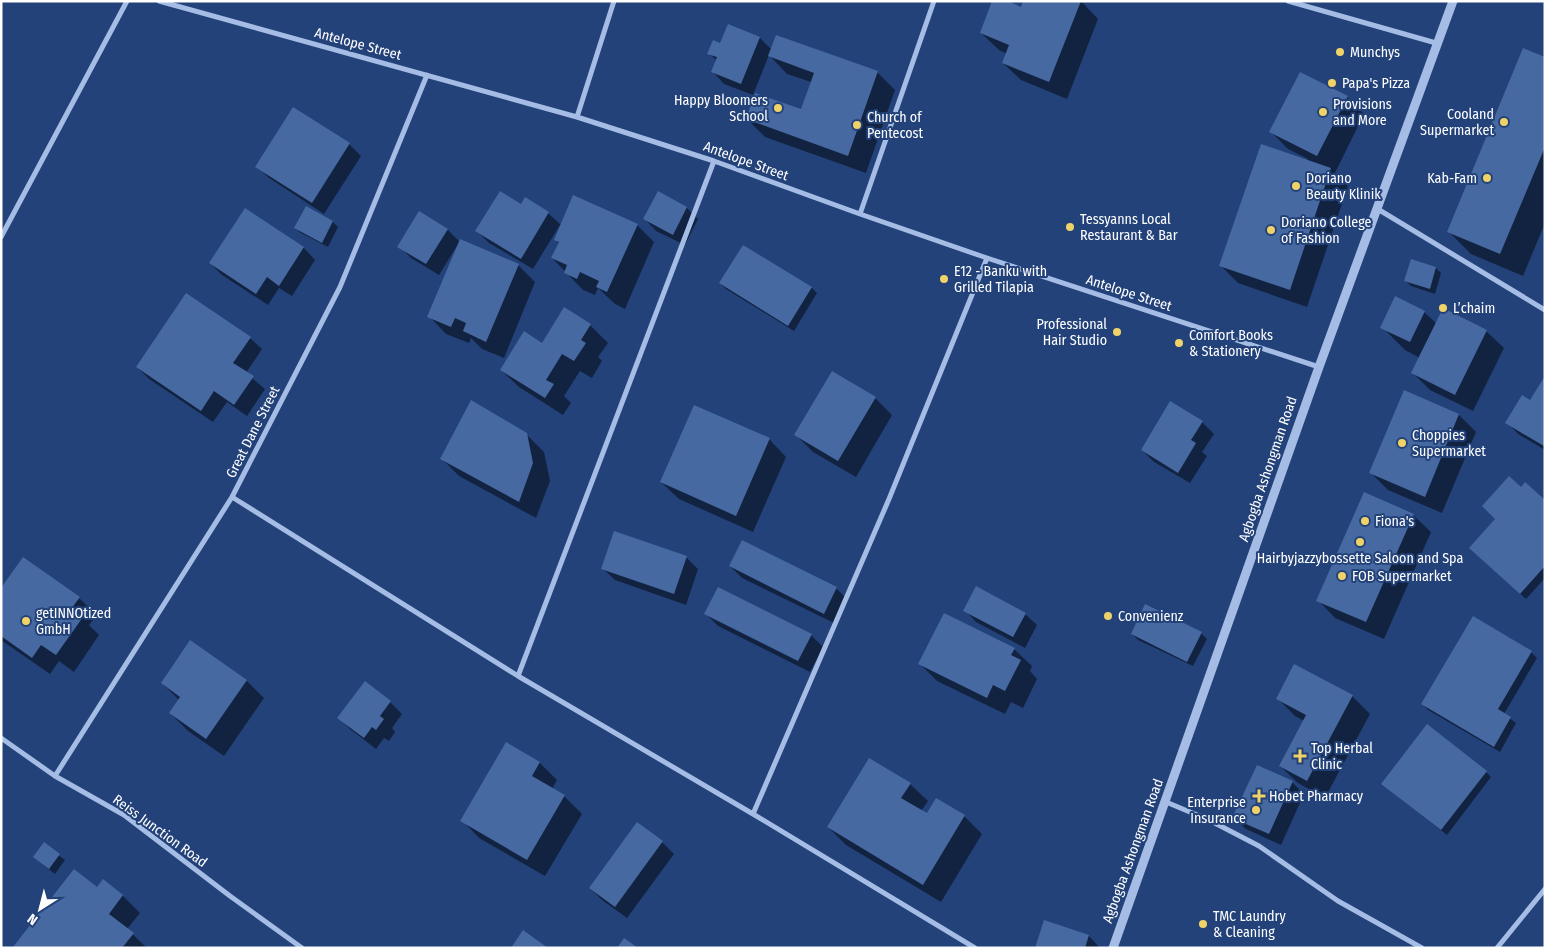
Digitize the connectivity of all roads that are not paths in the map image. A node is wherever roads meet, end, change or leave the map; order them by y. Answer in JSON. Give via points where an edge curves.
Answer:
{"nodes":[{"id":1,"x":126,"y":1,"type":"edge"},
{"id":2,"x":159,"y":1,"type":"edge"},
{"id":3,"x":614,"y":1,"type":"edge"},
{"id":4,"x":934,"y":1,"type":"edge"},
{"id":5,"x":1288,"y":1,"type":"edge"},
{"id":6,"x":1453,"y":1,"type":"edge"},
{"id":7,"x":1436,"y":43,"type":"junction"},
{"id":8,"x":427,"y":75,"type":"junction"},
{"id":9,"x":577,"y":117,"type":"junction"},
{"id":10,"x":714,"y":161,"type":"junction"},
{"id":11,"x":1376,"y":208,"type":"junction"},
{"id":12,"x":860,"y":214,"type":"junction"},
{"id":13,"x":1,"y":237,"type":"edge"},
{"id":14,"x":987,"y":258,"type":"junction"},
{"id":15,"x":1545,"y":310,"type":"edge"},
{"id":16,"x":1319,"y":366,"type":"junction"},
{"id":17,"x":232,"y":497,"type":"junction"},
{"id":18,"x":518,"y":676,"type":"junction"},
{"id":19,"x":1,"y":738,"type":"edge"},
{"id":20,"x":55,"y":776,"type":"junction"},
{"id":21,"x":1166,"y":802,"type":"junction"},
{"id":22,"x":753,"y":814,"type":"junction"},
{"id":23,"x":1545,"y":889,"type":"edge"},
{"id":24,"x":302,"y":948,"type":"edge"},
{"id":25,"x":975,"y":948,"type":"edge"},
{"id":26,"x":1113,"y":948,"type":"edge"},
{"id":27,"x":1422,"y":948,"type":"edge"},
{"id":28,"x":1497,"y":948,"type":"edge"}],
"edges":[{"from":1,"to":13,"type":"street"},
{"from":2,"to":8,"type":"street","name":"Antelope Street"},
{"from":3,"to":9,"type":"street"},
{"from":4,"to":12,"type":"street"},
{"from":5,"to":7,"type":"street"},
{"from":6,"to":7,"type":"street","name":"Agbogba Ashongman Road"},
{"from":7,"to":11,"type":"street","name":"Agbogba Ashongman Road"},
{"from":8,"to":9,"type":"street","name":"Antelope Street"},
{"from":8,"to":17,"type":"street","name":"Great Dane Street","via":[[340,287]]},
{"from":9,"to":10,"type":"street","name":"Antelope Street"},
{"from":10,"to":12,"type":"street","name":"Antelope Street"},
{"from":10,"to":18,"type":"street"},
{"from":11,"to":15,"type":"street"},
{"from":11,"to":16,"type":"street","name":"Agbogba Ashongman Road"},
{"from":12,"to":14,"type":"street","name":"Antelope Street"},
{"from":14,"to":16,"type":"street","name":"Antelope Street"},
{"from":14,"to":22,"type":"street"},
{"from":16,"to":21,"type":"street","name":"Agbogba Ashongman Road"},
{"from":17,"to":18,"type":"street"},
{"from":17,"to":20,"type":"street","name":"Great Dane Street"},
{"from":18,"to":22,"type":"street"},
{"from":19,"to":20,"type":"street","name":"Reiss Junction Road"},
{"from":20,"to":24,"type":"street","name":"Reiss Junction Road","via":[[124,815]]},
{"from":21,"to":26,"type":"street","name":"Agbogba Ashongman Road"},
{"from":21,"to":27,"type":"street","via":[[1259,846],[1338,901]]},
{"from":22,"to":25,"type":"street"},
{"from":23,"to":28,"type":"street"}]}
